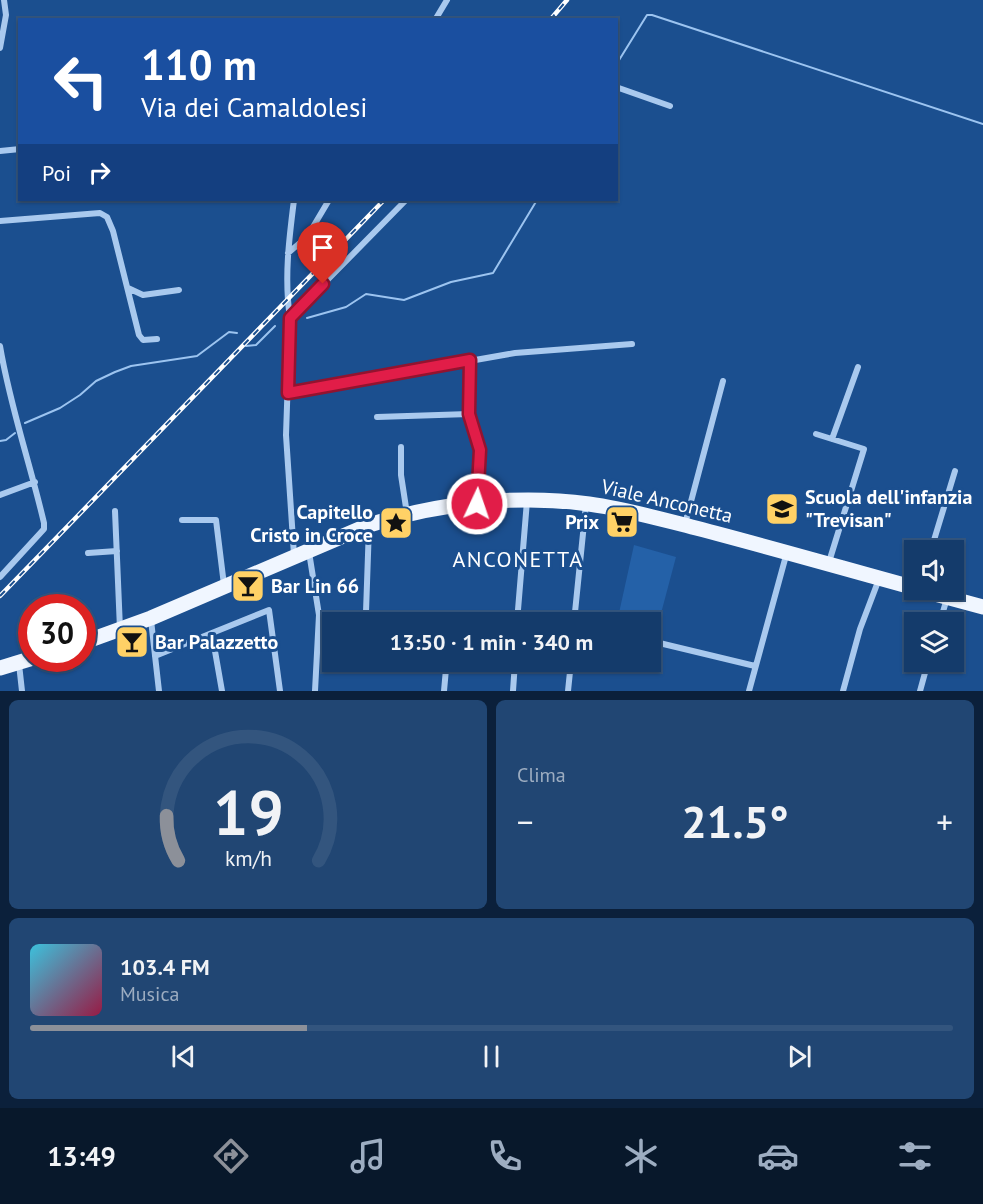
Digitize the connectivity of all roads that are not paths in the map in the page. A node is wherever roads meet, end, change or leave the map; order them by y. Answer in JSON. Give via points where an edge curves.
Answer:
{"nodes":[{"id":1,"x":4,"y":0,"type":"edge"},
{"id":2,"x":447,"y":0,"type":"edge"},
{"id":3,"x":436,"y":18,"type":"edge"},
{"id":4,"x":0,"y":48,"type":"edge"},
{"id":5,"x":618,"y":88,"type":"edge"},
{"id":6,"x":670,"y":106,"type":"dead end"},
{"id":7,"x":18,"y":149,"type":"edge"},
{"id":8,"x":0,"y":151,"type":"edge"},
{"id":9,"x":294,"y":201,"type":"edge"},
{"id":10,"x":327,"y":201,"type":"edge"},
{"id":11,"x":405,"y":201,"type":"edge"},
{"id":12,"x":0,"y":221,"type":"edge"},
{"id":13,"x":288,"y":253,"type":"junction"},
{"id":14,"x":128,"y":288,"type":"junction"},
{"id":15,"x":179,"y":290,"type":"dead end"},
{"id":16,"x":290,"y":318,"type":"junction"},
{"id":17,"x":157,"y":339,"type":"dead end"},
{"id":18,"x":632,"y":344,"type":"dead end"},
{"id":19,"x":0,"y":346,"type":"edge"},
{"id":20,"x":470,"y":360,"type":"junction"},
{"id":21,"x":858,"y":367,"type":"dead end"},
{"id":22,"x":723,"y":381,"type":"dead end"},
{"id":23,"x":3,"y":386,"type":"edge"},
{"id":24,"x":288,"y":393,"type":"junction"},
{"id":25,"x":469,"y":414,"type":"junction"},
{"id":26,"x":377,"y":417,"type":"dead end"},
{"id":27,"x":816,"y":434,"type":"dead end"},
{"id":28,"x":832,"y":439,"type":"junction"},
{"id":29,"x":401,"y":447,"type":"dead end"},
{"id":30,"x":955,"y":471,"type":"dead end"},
{"id":31,"x":35,"y":482,"type":"junction"},
{"id":32,"x":0,"y":495,"type":"edge"},
{"id":33,"x":527,"y":501,"type":"junction"},
{"id":34,"x":477,"y":504,"type":"junction"},
{"id":35,"x":586,"y":504,"type":"junction"},
{"id":36,"x":115,"y":511,"type":"dead end"},
{"id":37,"x":406,"y":514,"type":"junction"},
{"id":38,"x":182,"y":520,"type":"dead end"},
{"id":39,"x":369,"y":525,"type":"junction"},
{"id":40,"x":685,"y":525,"type":"junction"},
{"id":41,"x":934,"y":540,"type":"edge"},
{"id":42,"x":117,"y":551,"type":"junction"},
{"id":43,"x":787,"y":551,"type":"junction"},
{"id":44,"x":88,"y":553,"type":"dead end"},
{"id":45,"x":301,"y":553,"type":"junction"},
{"id":46,"x":828,"y":563,"type":"junction"},
{"id":47,"x":0,"y":577,"type":"edge"},
{"id":48,"x":879,"y":579,"type":"junction"},
{"id":49,"x":904,"y":585,"type":"edge"},
{"id":50,"x":224,"y":586,"type":"junction"},
{"id":51,"x":958,"y":600,"type":"edge"},
{"id":52,"x":983,"y":607,"type":"edge"},
{"id":53,"x":366,"y":612,"type":"dead end"},
{"id":54,"x":518,"y":612,"type":"edge"},
{"id":55,"x":575,"y":612,"type":"edge"},
{"id":56,"x":151,"y":618,"type":"junction"},
{"id":57,"x":120,"y":630,"type":"junction"},
{"id":58,"x":212,"y":634,"type":"junction"},
{"id":59,"x":96,"y":638,"type":"edge"},
{"id":60,"x":661,"y":643,"type":"edge"},
{"id":61,"x":155,"y":656,"type":"junction"},
{"id":62,"x":18,"y":663,"type":"edge"},
{"id":63,"x":755,"y":666,"type":"junction"},
{"id":64,"x":0,"y":668,"type":"edge"},
{"id":65,"x":25,"y":672,"type":"edge"},
{"id":66,"x":446,"y":672,"type":"edge"},
{"id":67,"x":514,"y":672,"type":"edge"},
{"id":68,"x":570,"y":672,"type":"edge"},
{"id":69,"x":925,"y":672,"type":"edge"},
{"id":70,"x":22,"y":691,"type":"edge"},
{"id":71,"x":159,"y":691,"type":"edge"},
{"id":72,"x":222,"y":691,"type":"edge"},
{"id":73,"x":280,"y":691,"type":"edge"},
{"id":74,"x":315,"y":691,"type":"edge"},
{"id":75,"x":444,"y":691,"type":"edge"},
{"id":76,"x":513,"y":691,"type":"edge"},
{"id":77,"x":568,"y":691,"type":"edge"},
{"id":78,"x":749,"y":691,"type":"edge"},
{"id":79,"x":843,"y":691,"type":"edge"},
{"id":80,"x":920,"y":691,"type":"edge"}],
"edges":[{"from":1,"to":4,"type":"street","via":[[6,15]]},
{"from":2,"to":3,"type":"street"},
{"from":5,"to":6,"type":"street"},
{"from":7,"to":8,"type":"street"},
{"from":9,"to":13,"type":"street"},
{"from":10,"to":13,"type":"street","via":[[306,237]]},
{"from":11,"to":16,"type":"street"},
{"from":12,"to":14,"type":"street","via":[[100,213],[107,217]]},
{"from":13,"to":16,"type":"street"},
{"from":14,"to":15,"type":"street","via":[[143,295]]},
{"from":14,"to":17,"type":"street","via":[[139,336],[143,340]]},
{"from":16,"to":24,"type":"street"},
{"from":18,"to":20,"type":"street"},
{"from":19,"to":23,"type":"street"},
{"from":20,"to":24,"type":"street"},
{"from":20,"to":25,"type":"street"},
{"from":21,"to":28,"type":"street"},
{"from":22,"to":40,"type":"street"},
{"from":23,"to":31,"type":"street"},
{"from":24,"to":45,"type":"street","via":[[286,435]]},
{"from":25,"to":26,"type":"street"},
{"from":25,"to":34,"type":"street","via":[[480,450]]},
{"from":27,"to":28,"type":"street"},
{"from":28,"to":46,"type":"street","via":[[864,449]]},
{"from":29,"to":37,"type":"street"},
{"from":30,"to":41,"type":"street"},
{"from":31,"to":32,"type":"street"},
{"from":31,"to":47,"type":"street","via":[[44,529]]},
{"from":33,"to":34,"type":"main road","name":"Viale Anconetta"},
{"from":33,"to":35,"type":"main road","name":"Viale Anconetta"},
{"from":33,"to":54,"type":"street"},
{"from":34,"to":37,"type":"main road","name":"Viale Anconetta"},
{"from":35,"to":40,"type":"main road","name":"Viale Anconetta"},
{"from":35,"to":55,"type":"street"},
{"from":36,"to":42,"type":"street"},
{"from":37,"to":39,"type":"main road","name":"Viale Anconetta"},
{"from":38,"to":50,"type":"street","via":[[216,520]]},
{"from":39,"to":45,"type":"main road","name":"Viale Anconetta"},
{"from":39,"to":53,"type":"street"},
{"from":40,"to":43,"type":"main road","name":"Viale Anconetta"},
{"from":42,"to":44,"type":"street"},
{"from":42,"to":57,"type":"street"},
{"from":43,"to":46,"type":"main road","name":"Viale Anconetta"},
{"from":43,"to":63,"type":"street"},
{"from":45,"to":50,"type":"main road","name":"Viale Anconetta"},
{"from":45,"to":74,"type":"street","via":[[319,615]]},
{"from":46,"to":48,"type":"main road","name":"Viale Anconetta"},
{"from":48,"to":49,"type":"main road","name":"Viale Anconetta"},
{"from":48,"to":79,"type":"street"},
{"from":50,"to":56,"type":"main road","name":"Viale Anconetta"},
{"from":51,"to":52,"type":"main road"},
{"from":56,"to":57,"type":"main road","name":"Viale Anconetta"},
{"from":56,"to":61,"type":"street"},
{"from":57,"to":59,"type":"main road","name":"Viale Anconetta"},
{"from":58,"to":61,"type":"street"},
{"from":58,"to":72,"type":"street"},
{"from":58,"to":73,"type":"street","via":[[269,610]]},
{"from":60,"to":63,"type":"street"},
{"from":61,"to":71,"type":"street"},
{"from":62,"to":64,"type":"main road"},
{"from":63,"to":78,"type":"street"},
{"from":65,"to":70,"type":"street"},
{"from":66,"to":75,"type":"street"},
{"from":67,"to":76,"type":"street"},
{"from":68,"to":77,"type":"street"},
{"from":69,"to":80,"type":"street"}]}
